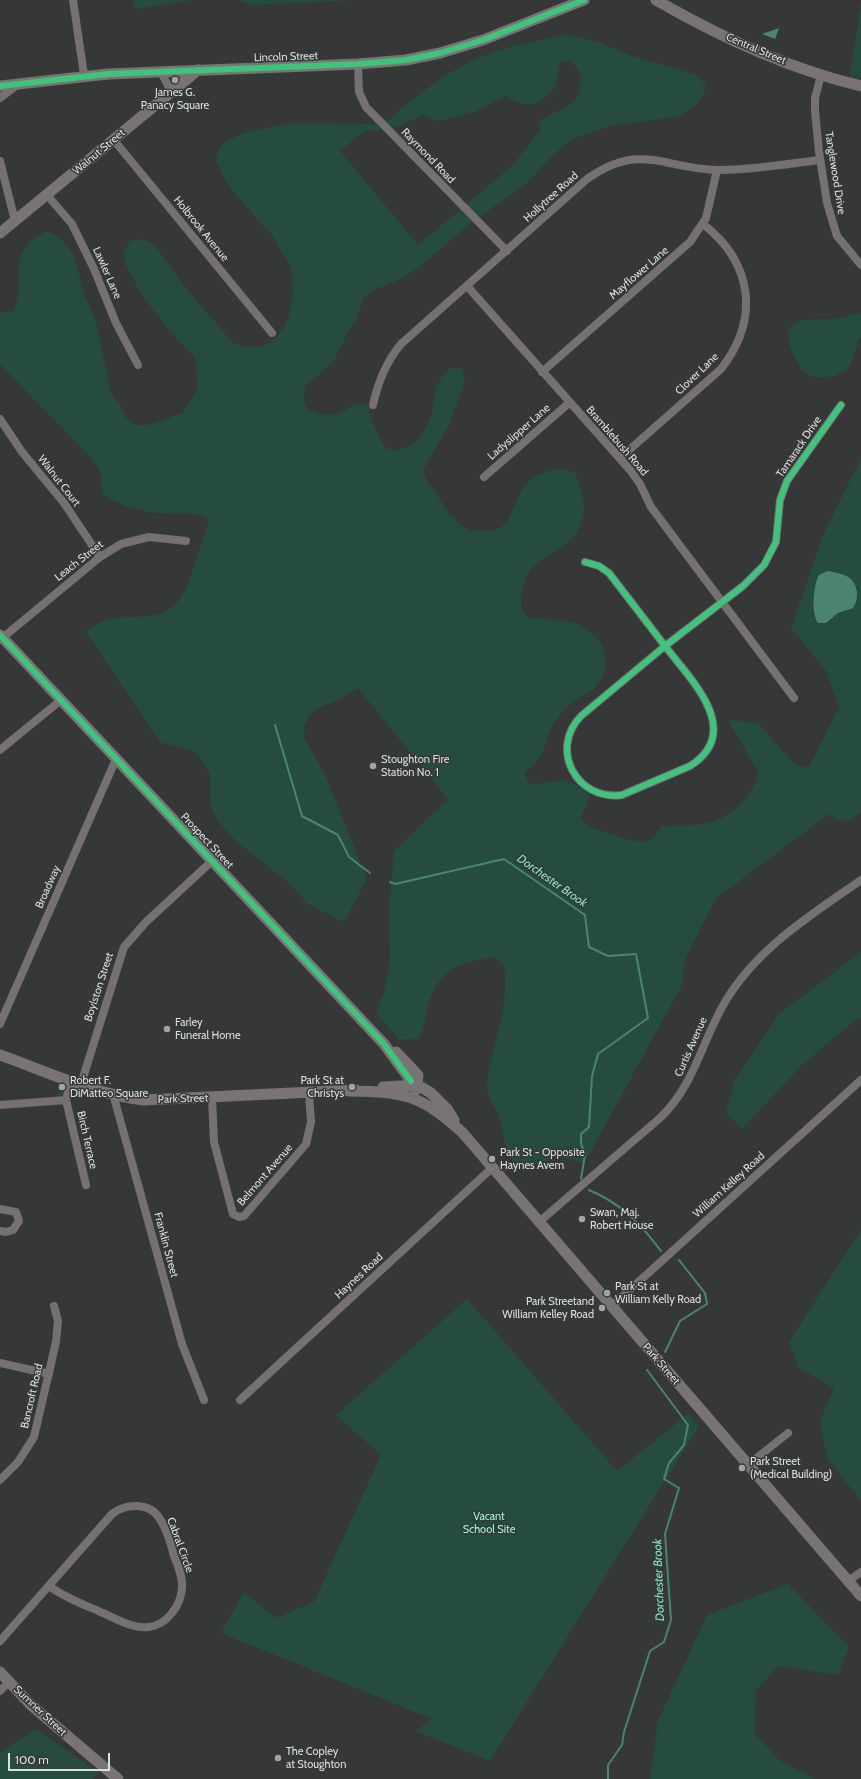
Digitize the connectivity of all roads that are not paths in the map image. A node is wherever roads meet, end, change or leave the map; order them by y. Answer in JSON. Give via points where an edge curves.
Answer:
{"nodes":[{"id":1,"x":73,"y":0,"type":"edge"},
{"id":2,"x":577,"y":0,"type":"edge"},
{"id":3,"x":584,"y":0,"type":"edge"},
{"id":4,"x":656,"y":0,"type":"edge"},
{"id":5,"x":564,"y":8,"type":"junction"},
{"id":6,"x":358,"y":64,"type":"junction"},
{"id":7,"x":198,"y":70,"type":"junction"},
{"id":8,"x":160,"y":71,"type":"junction"},
{"id":9,"x":821,"y":74,"type":"junction"},
{"id":10,"x":84,"y":75,"type":"junction"},
{"id":11,"x":18,"y":84,"type":"junction"},
{"id":12,"x":0,"y":86,"type":"edge"},
{"id":13,"x":861,"y":86,"type":"edge"},
{"id":14,"x":169,"y":94,"type":"junction"},
{"id":15,"x":0,"y":98,"type":"edge"},
{"id":16,"x":113,"y":139,"type":"junction"},
{"id":17,"x":820,"y":160,"type":"junction"},
{"id":18,"x":0,"y":161,"type":"edge"},
{"id":19,"x":716,"y":170,"type":"junction"},
{"id":20,"x":47,"y":195,"type":"junction"},
{"id":21,"x":15,"y":221,"type":"junction"},
{"id":22,"x":703,"y":224,"type":"junction"},
{"id":23,"x":0,"y":233,"type":"edge"},
{"id":24,"x":507,"y":251,"type":"junction"},
{"id":25,"x":861,"y":265,"type":"edge"},
{"id":26,"x":467,"y":286,"type":"junction"},
{"id":27,"x":272,"y":333,"type":"dead end"},
{"id":28,"x":138,"y":365,"type":"dead end"},
{"id":29,"x":542,"y":372,"type":"junction"},
{"id":30,"x":569,"y":403,"type":"junction"},
{"id":31,"x":372,"y":405,"type":"dead end"},
{"id":32,"x":841,"y":405,"type":"dead end"},
{"id":33,"x":0,"y":420,"type":"edge"},
{"id":34,"x":620,"y":458,"type":"junction"},
{"id":35,"x":484,"y":477,"type":"dead end"},
{"id":36,"x":186,"y":541,"type":"dead end"},
{"id":37,"x":100,"y":557,"type":"junction"},
{"id":38,"x":585,"y":562,"type":"dead end"},
{"id":39,"x":723,"y":602,"type":"junction"},
{"id":40,"x":1,"y":638,"type":"edge"},
{"id":41,"x":665,"y":646,"type":"junction"},
{"id":42,"x":794,"y":698,"type":"dead end"},
{"id":43,"x":61,"y":700,"type":"junction"},
{"id":44,"x":0,"y":750,"type":"edge"},
{"id":45,"x":116,"y":760,"type":"junction"},
{"id":46,"x":212,"y":861,"type":"junction"},
{"id":47,"x":861,"y":880,"type":"edge"},
{"id":48,"x":0,"y":1024,"type":"edge"},
{"id":49,"x":384,"y":1044,"type":"junction"},
{"id":50,"x":0,"y":1055,"type":"edge"},
{"id":51,"x":861,"y":1080,"type":"edge"},
{"id":52,"x":76,"y":1082,"type":"junction"},
{"id":53,"x":405,"y":1083,"type":"junction"},
{"id":54,"x":349,"y":1091,"type":"junction"},
{"id":55,"x":309,"y":1093,"type":"junction"},
{"id":56,"x":113,"y":1094,"type":"junction"},
{"id":57,"x":212,"y":1098,"type":"junction"},
{"id":58,"x":414,"y":1098,"type":"junction"},
{"id":59,"x":66,"y":1100,"type":"junction"},
{"id":60,"x":0,"y":1105,"type":"edge"},
{"id":61,"x":462,"y":1132,"type":"junction"},
{"id":62,"x":492,"y":1168,"type":"junction"},
{"id":63,"x":86,"y":1185,"type":"dead end"},
{"id":64,"x":0,"y":1208,"type":"edge"},
{"id":65,"x":539,"y":1222,"type":"junction"},
{"id":66,"x":0,"y":1231,"type":"edge"},
{"id":67,"x":54,"y":1306,"type":"dead end"},
{"id":68,"x":612,"y":1306,"type":"junction"},
{"id":69,"x":0,"y":1363,"type":"edge"},
{"id":70,"x":49,"y":1374,"type":"junction"},
{"id":71,"x":204,"y":1400,"type":"dead end"},
{"id":72,"x":240,"y":1400,"type":"dead end"},
{"id":73,"x":788,"y":1433,"type":"dead end"},
{"id":74,"x":748,"y":1465,"type":"junction"},
{"id":75,"x":0,"y":1480,"type":"edge"},
{"id":76,"x":861,"y":1572,"type":"edge"},
{"id":77,"x":848,"y":1581,"type":"junction"},
{"id":78,"x":49,"y":1586,"type":"junction"},
{"id":79,"x":861,"y":1596,"type":"edge"},
{"id":80,"x":0,"y":1641,"type":"edge"},
{"id":81,"x":0,"y":1672,"type":"edge"},
{"id":82,"x":9,"y":1682,"type":"junction"},
{"id":83,"x":0,"y":1691,"type":"edge"},
{"id":84,"x":118,"y":1779,"type":"edge"}],
"edges":[{"from":1,"to":10,"type":"street"},
{"from":2,"to":5,"type":"main road","name":"Lincoln Street"},
{"from":3,"to":5,"type":"main road","name":"Lincoln Street"},
{"from":4,"to":9,"type":"main road","name":"Central Street","via":[[747,47]]},
{"from":5,"to":6,"type":"main road","name":"Lincoln Street","via":[[483,40],[440,53],[406,60]]},
{"from":6,"to":7,"type":"main road","name":"Lincoln Street"},
{"from":6,"to":24,"type":"street","name":"Raymond Road","via":[[359,92],[366,107]]},
{"from":7,"to":8,"type":"main road","name":"Lincoln Street"},
{"from":7,"to":14,"type":"main road","name":"Walnut Street"},
{"from":8,"to":10,"type":"main road","name":"Lincoln Street"},
{"from":8,"to":14,"type":"street","via":[[168,85]]},
{"from":9,"to":13,"type":"main road","name":"Central Street"},
{"from":9,"to":17,"type":"street","name":"Tanglewood Drive","via":[[815,98]]},
{"from":10,"to":11,"type":"main road","name":"Lincoln Street"},
{"from":11,"to":12,"type":"main road","name":"Lincoln Street"},
{"from":11,"to":15,"type":"street"},
{"from":14,"to":16,"type":"main road","name":"Walnut Street"},
{"from":16,"to":20,"type":"main road","name":"Walnut Street"},
{"from":16,"to":27,"type":"street","name":"Holbrook Avenue"},
{"from":17,"to":19,"type":"street","name":"Hollytree Road","via":[[740,170]]},
{"from":17,"to":25,"type":"street","name":"Tanglewood Drive","via":[[834,230],[848,252]]},
{"from":18,"to":21,"type":"street"},
{"from":19,"to":22,"type":"street","name":"Mayflower Lane","via":[[711,203]]},
{"from":19,"to":24,"type":"street","name":"Hollytree Road","via":[[643,158],[614,164],[587,179]]},
{"from":20,"to":21,"type":"main road","name":"Walnut Street"},
{"from":20,"to":28,"type":"street","name":"Lawler Lane","via":[[72,224],[116,323]]},
{"from":21,"to":23,"type":"main road","name":"Walnut Street"},
{"from":22,"to":29,"type":"street","name":"Mayflower Lane","via":[[681,250]]},
{"from":22,"to":34,"type":"street","name":"Clover Lane","via":[[726,245],[741,272],[746,303],[741,333],[729,359],[721,369]]},
{"from":24,"to":26,"type":"street","name":"Hollytree Road"},
{"from":26,"to":29,"type":"street","name":"Bramblebush Road"},
{"from":26,"to":31,"type":"street","name":"Hollytree Road","via":[[397,349],[381,376]]},
{"from":29,"to":30,"type":"street","name":"Bramblebush Road"},
{"from":30,"to":34,"type":"street","name":"Bramblebush Road"},
{"from":30,"to":35,"type":"street","name":"Ladyslipper Lane"},
{"from":32,"to":39,"type":"street","name":"Tamarack Drive","via":[[787,481],[780,500],[777,536],[768,560],[755,576]]},
{"from":33,"to":37,"type":"street","name":"Walnut Court","via":[[22,452],[64,503]]},
{"from":34,"to":39,"type":"street","name":"Bramblebush Road","via":[[635,476],[651,507]]},
{"from":36,"to":37,"type":"street","name":"Leach Street","via":[[149,537],[136,539],[121,544]]},
{"from":37,"to":40,"type":"street","name":"Leach Street"},
{"from":38,"to":41,"type":"street","via":[[599,566],[609,573]]},
{"from":39,"to":41,"type":"street","name":"Tamarack Drive"},
{"from":39,"to":42,"type":"street","name":"Bramblebush Road"},
{"from":40,"to":43,"type":"main road","name":"Prospect Street"},
{"from":41,"to":41,"type":"street","via":[[586,712],[572,728],[567,748],[570,767],[581,783],[595,792],[610,796],[629,793],[692,765],[702,756],[710,743],[714,724],[709,705]]},
{"from":43,"to":44,"type":"street"},
{"from":43,"to":45,"type":"main road","name":"Prospect Street"},
{"from":45,"to":46,"type":"main road","name":"Prospect Street"},
{"from":45,"to":48,"type":"street","name":"Broadway"},
{"from":46,"to":49,"type":"main road","name":"Prospect Street"},
{"from":46,"to":52,"type":"street","name":"Boylston Street","via":[[141,927],[124,947]]},
{"from":47,"to":65,"type":"street","name":"Curtis Avenue","via":[[788,932],[759,957],[726,1001],[694,1070],[675,1102],[660,1118]]},
{"from":49,"to":53,"type":"main road","name":"Prospect Street","via":[[398,1063]]},
{"from":49,"to":53,"type":"main road","name":"Prospect Street","via":[[409,1064],[418,1075]]},
{"from":50,"to":52,"type":"main road","name":"Park Street"},
{"from":51,"to":68,"type":"street","name":"William Kelley Road"},
{"from":52,"to":56,"type":"main road","name":"Park Street"},
{"from":52,"to":59,"type":"street","name":"Boylston Street"},
{"from":53,"to":54,"type":"main road","name":"Park Street"},
{"from":53,"to":58,"type":"main road"},
{"from":53,"to":61,"type":"main road","name":"Park Street","via":[[428,1090],[447,1109]]},
{"from":54,"to":55,"type":"main road","name":"Park Street"},
{"from":54,"to":58,"type":"main road","name":"Park Street","via":[[378,1091]]},
{"from":55,"to":57,"type":"main road","name":"Park Street"},
{"from":55,"to":57,"type":"street","name":"Belmont Avenue","via":[[311,1122],[306,1144],[244,1216],[239,1217],[233,1214],[214,1142]]},
{"from":56,"to":57,"type":"main road","name":"Park Street","via":[[144,1100]]},
{"from":56,"to":71,"type":"street","name":"Franklin Street","via":[[182,1344]]},
{"from":58,"to":61,"type":"main road","name":"Park Street","via":[[435,1109]]},
{"from":59,"to":60,"type":"street"},
{"from":59,"to":63,"type":"street","name":"Birch Terrace"},
{"from":61,"to":62,"type":"main road","name":"Park Street"},
{"from":62,"to":65,"type":"main road","name":"Park Street"},
{"from":62,"to":72,"type":"street","name":"Haynes Road"},
{"from":64,"to":66,"type":"street","via":[[16,1212],[19,1221],[13,1230]]},
{"from":65,"to":68,"type":"main road","name":"Park Street"},
{"from":67,"to":70,"type":"street","name":"Bancroft Road","via":[[58,1330]]},
{"from":68,"to":74,"type":"main road","name":"Park Street"},
{"from":69,"to":70,"type":"street"},
{"from":70,"to":75,"type":"street","name":"Bancroft Road","via":[[30,1446]]},
{"from":73,"to":74,"type":"street"},
{"from":74,"to":77,"type":"main road","name":"Park Street"},
{"from":76,"to":77,"type":"street"},
{"from":77,"to":79,"type":"main road","name":"Park Street"},
{"from":78,"to":78,"type":"street","name":"Cabral Circle","via":[[112,1514],[124,1507],[134,1506],[150,1510],[160,1519],[172,1548],[182,1584],[179,1601],[168,1617],[159,1625],[144,1627],[114,1618]]},
{"from":78,"to":80,"type":"street","name":"Cabral Circle"},
{"from":81,"to":82,"type":"main road","name":"Sumner Street"},
{"from":82,"to":83,"type":"street"},
{"from":82,"to":84,"type":"main road","name":"Sumner Street","via":[[31,1705]]}]}
